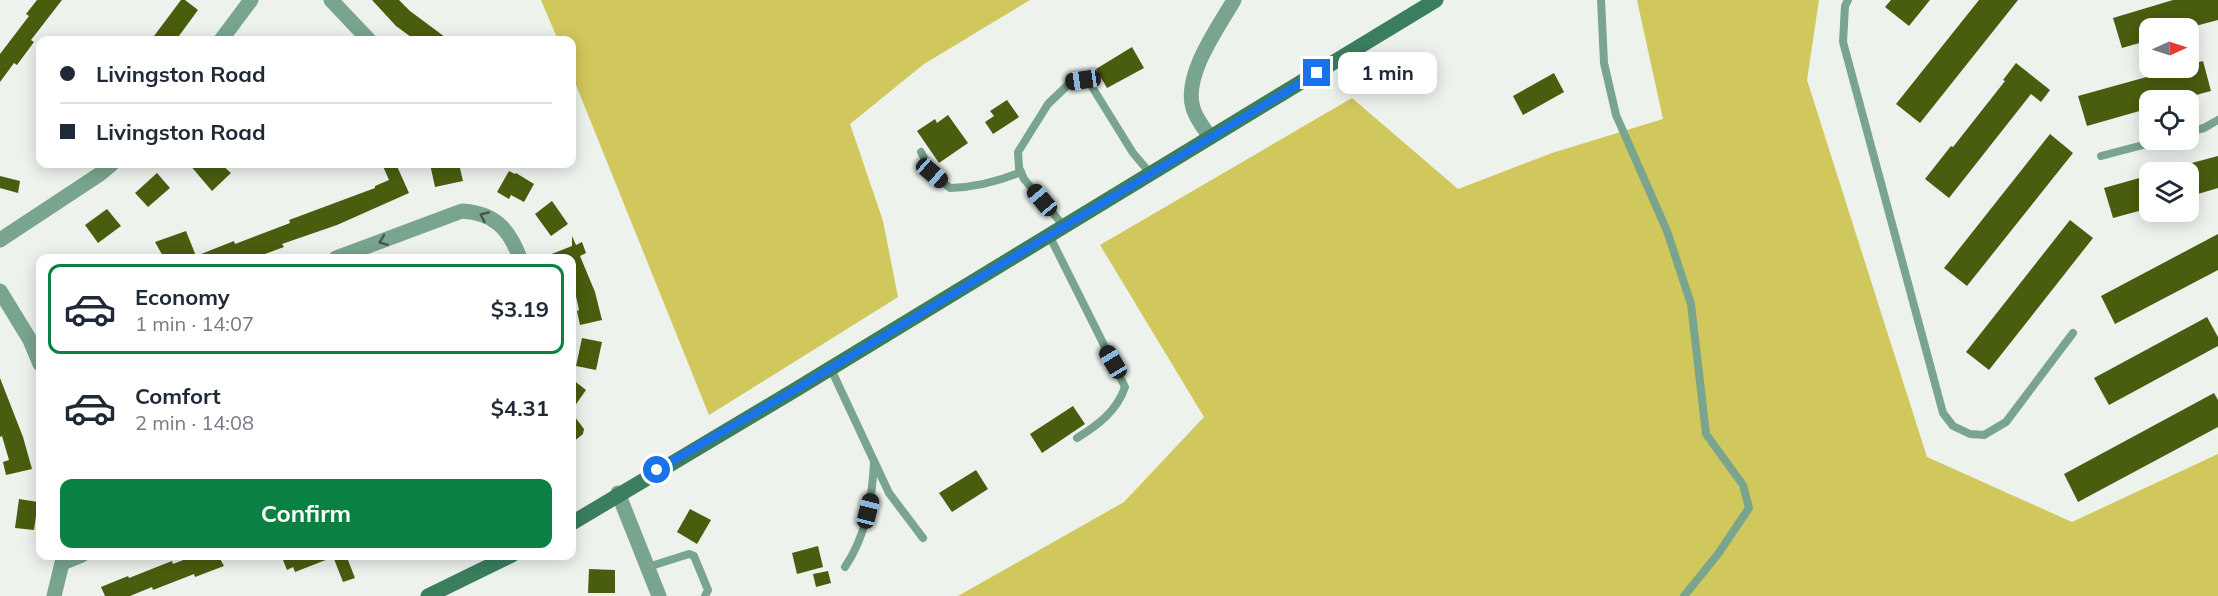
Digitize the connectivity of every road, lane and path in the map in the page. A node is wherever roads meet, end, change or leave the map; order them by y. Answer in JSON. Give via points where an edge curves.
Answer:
{"nodes":[{"id":1,"x":251,"y":0,"type":"edge"},
{"id":2,"x":330,"y":0,"type":"edge"},
{"id":3,"x":1234,"y":0,"type":"edge"},
{"id":4,"x":1436,"y":0,"type":"edge"},
{"id":5,"x":1600,"y":0,"type":"edge"},
{"id":6,"x":1848,"y":0,"type":"edge"},
{"id":7,"x":224,"y":36,"type":"edge"},
{"id":8,"x":365,"y":36,"type":"edge"},
{"id":9,"x":2218,"y":120,"type":"edge"},
{"id":10,"x":2199,"y":129,"type":"edge"},
{"id":11,"x":1210,"y":137,"type":"junction"},
{"id":12,"x":2139,"y":146,"type":"edge"},
{"id":13,"x":921,"y":152,"type":"dead end"},
{"id":14,"x":2101,"y":156,"type":"dead end"},
{"id":15,"x":107,"y":168,"type":"edge"},
{"id":16,"x":1021,"y":172,"type":"junction"},
{"id":17,"x":1150,"y":173,"type":"junction"},
{"id":18,"x":1063,"y":225,"type":"junction"},
{"id":19,"x":1048,"y":234,"type":"junction"},
{"id":20,"x":0,"y":240,"type":"edge"},
{"id":21,"x":347,"y":254,"type":"edge"},
{"id":22,"x":518,"y":254,"type":"edge"},
{"id":23,"x":0,"y":291,"type":"edge"},
{"id":24,"x":2073,"y":333,"type":"dead end"},
{"id":25,"x":36,"y":354,"type":"edge"},
{"id":26,"x":830,"y":368,"type":"junction"},
{"id":27,"x":1077,"y":438,"type":"dead end"},
{"id":28,"x":874,"y":461,"type":"junction"},
{"id":29,"x":618,"y":493,"type":"junction"},
{"id":30,"x":576,"y":520,"type":"edge"},
{"id":31,"x":923,"y":538,"type":"dead end"},
{"id":32,"x":63,"y":560,"type":"edge"},
{"id":33,"x":502,"y":560,"type":"edge"},
{"id":34,"x":648,"y":567,"type":"junction"},
{"id":35,"x":844,"y":567,"type":"dead end"},
{"id":36,"x":432,"y":595,"type":"edge"},
{"id":37,"x":54,"y":596,"type":"edge"},
{"id":38,"x":659,"y":596,"type":"edge"},
{"id":39,"x":705,"y":596,"type":"edge"},
{"id":40,"x":1684,"y":596,"type":"edge"}],
"edges":[{"from":1,"to":7,"type":"street"},
{"from":2,"to":8,"type":"street"},
{"from":3,"to":11,"type":"street","via":[[1196,69],[1191,99]]},
{"from":4,"to":11,"type":"main road"},
{"from":5,"to":40,"type":"lane","via":[[1604,63],[1616,115],[1667,231],[1691,304],[1706,434],[1743,485],[1749,508]]},
{"from":6,"to":24,"type":"lane","via":[[1844,42],[1943,413],[1953,426],[1970,434],[1984,435],[2006,422]]},
{"from":9,"to":10,"type":"lane"},
{"from":11,"to":17,"type":"main road"},
{"from":12,"to":14,"type":"lane"},
{"from":13,"to":16,"type":"lane","via":[[932,173],[950,188],[993,183]]},
{"from":15,"to":20,"type":"street"},
{"from":16,"to":17,"type":"lane","via":[[1018,152],[1048,104],[1071,82],[1083,80],[1089,82]]},
{"from":16,"to":18,"type":"lane"},
{"from":17,"to":18,"type":"main road"},
{"from":18,"to":19,"type":"main road"},
{"from":19,"to":26,"type":"main road"},
{"from":19,"to":27,"type":"lane","via":[[1125,387],[1106,417]]},
{"from":22,"to":21,"type":"street","one_way":true,"via":[[512,239],[489,217],[462,211]]},
{"from":23,"to":25,"type":"street"},
{"from":26,"to":28,"type":"lane"},
{"from":26,"to":29,"type":"main road"},
{"from":28,"to":31,"type":"lane","via":[[889,493]]},
{"from":28,"to":35,"type":"lane","via":[[864,527]]},
{"from":29,"to":30,"type":"main road"},
{"from":29,"to":34,"type":"street"},
{"from":32,"to":37,"type":"street"},
{"from":33,"to":36,"type":"main road"},
{"from":34,"to":38,"type":"street"},
{"from":34,"to":39,"type":"lane","via":[[688,554],[694,556],[708,590]]}]}
